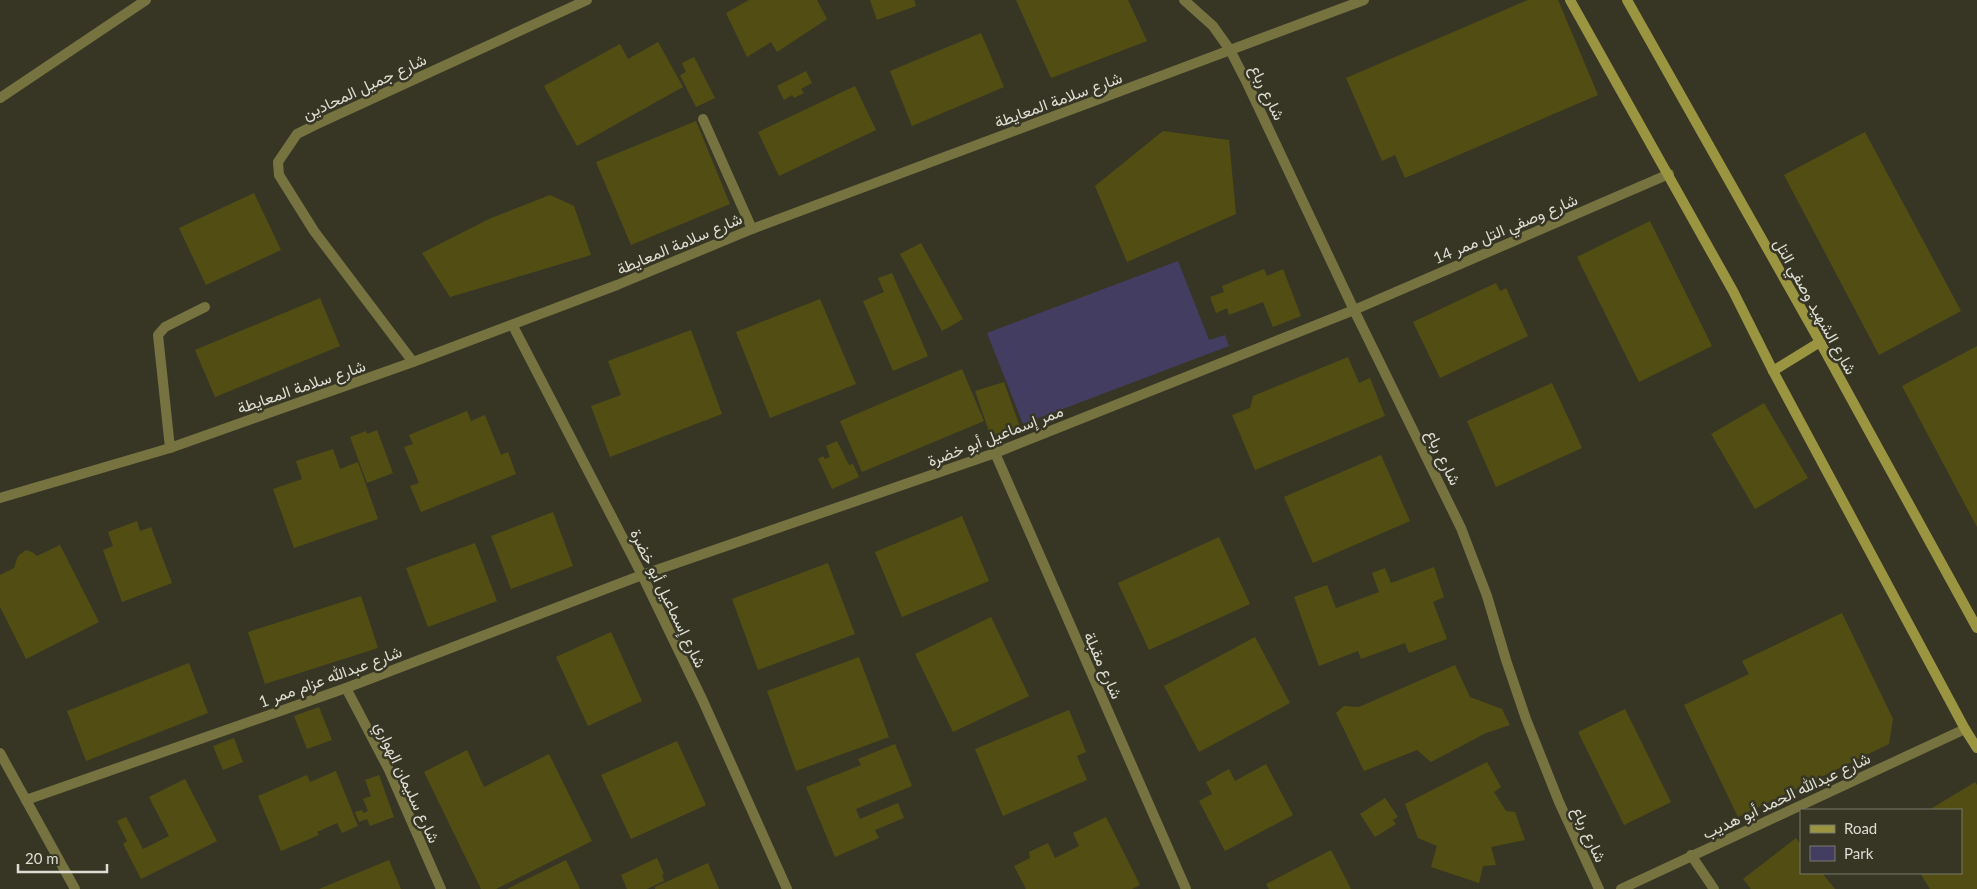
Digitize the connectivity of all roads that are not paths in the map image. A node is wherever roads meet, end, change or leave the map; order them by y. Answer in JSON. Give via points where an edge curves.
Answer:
{"nodes":[{"id":1,"x":146,"y":0,"type":"edge"},
{"id":2,"x":587,"y":0,"type":"edge"},
{"id":3,"x":1184,"y":0,"type":"edge"},
{"id":4,"x":1364,"y":0,"type":"edge"},
{"id":5,"x":1570,"y":0,"type":"edge"},
{"id":6,"x":1627,"y":0,"type":"edge"},
{"id":7,"x":1230,"y":50,"type":"junction"},
{"id":8,"x":0,"y":98,"type":"edge"},
{"id":9,"x":703,"y":119,"type":"dead end"},
{"id":10,"x":1668,"y":174,"type":"junction"},
{"id":11,"x":752,"y":229,"type":"junction"},
{"id":12,"x":205,"y":307,"type":"dead end"},
{"id":13,"x":1354,"y":310,"type":"junction"},
{"id":14,"x":513,"y":326,"type":"junction"},
{"id":15,"x":1820,"y":342,"type":"junction"},
{"id":16,"x":413,"y":362,"type":"junction"},
{"id":17,"x":1773,"y":371,"type":"junction"},
{"id":18,"x":170,"y":448,"type":"junction"},
{"id":19,"x":995,"y":453,"type":"junction"},
{"id":20,"x":0,"y":498,"type":"edge"},
{"id":21,"x":642,"y":575,"type":"junction"},
{"id":22,"x":1977,"y":628,"type":"edge"},
{"id":23,"x":346,"y":688,"type":"junction"},
{"id":24,"x":1965,"y":729,"type":"junction"},
{"id":25,"x":1977,"y":748,"type":"edge"},
{"id":26,"x":0,"y":753,"type":"edge"},
{"id":27,"x":26,"y":800,"type":"junction"},
{"id":28,"x":1691,"y":855,"type":"junction"},
{"id":29,"x":75,"y":889,"type":"edge"},
{"id":30,"x":441,"y":889,"type":"edge"},
{"id":31,"x":787,"y":889,"type":"edge"},
{"id":32,"x":1186,"y":889,"type":"edge"},
{"id":33,"x":1599,"y":889,"type":"edge"},
{"id":34,"x":1621,"y":889,"type":"edge"},
{"id":35,"x":1714,"y":889,"type":"edge"}],
"edges":[{"from":1,"to":8,"type":"street"},
{"from":2,"to":16,"type":"street","name":"شارع جميل المحادين","via":[[303,131],[278,162],[279,175],[314,231]]},
{"from":3,"to":7,"type":"street","via":[[1214,26]]},
{"from":4,"to":7,"type":"street","name":"شارع سلامة المعايطة"},
{"from":5,"to":10,"type":"main road"},
{"from":6,"to":15,"type":"main road","name":"شارع الشهيد وصفي التل"},
{"from":7,"to":11,"type":"street","name":"شارع سلامة المعايطة"},
{"from":7,"to":13,"type":"street","name":"شارع رباع"},
{"from":9,"to":11,"type":"street"},
{"from":10,"to":13,"type":"street","name":"شارع وصفي التل ممر 14"},
{"from":10,"to":17,"type":"main road"},
{"from":11,"to":14,"type":"street","name":"شارع سلامة المعايطة"},
{"from":12,"to":18,"type":"street","via":[[165,327],[158,335]]},
{"from":13,"to":19,"type":"street","name":"ممر إسماعيل أبو خضرة"},
{"from":13,"to":33,"type":"street","name":"شارع رباع","via":[[1461,528],[1487,596],[1526,719]]},
{"from":14,"to":16,"type":"street","name":"شارع سلامة المعايطة"},
{"from":14,"to":21,"type":"street","name":"شارع إسماعيل أبو خضرة"},
{"from":15,"to":17,"type":"main road"},
{"from":15,"to":22,"type":"main road","name":"شارع الشهيد وصفي التل"},
{"from":16,"to":18,"type":"street","name":"شارع سلامة المعايطة"},
{"from":17,"to":24,"type":"main road"},
{"from":18,"to":20,"type":"street","name":"شارع سلامة المعايطة"},
{"from":19,"to":21,"type":"street","name":"ممر إسماعيل أبو خضرة"},
{"from":19,"to":32,"type":"street","name":"شارع مقبلة"},
{"from":21,"to":23,"type":"street","name":"شارع عبدالله عزام ممر 1"},
{"from":21,"to":31,"type":"street","name":"شارع إسماعيل أبو خضرة","via":[[704,701]]},
{"from":23,"to":27,"type":"street","name":"شارع عبدالله عزام ممر 1"},
{"from":23,"to":30,"type":"street","name":"شارع سليمان الهواري","via":[[389,770]]},
{"from":24,"to":25,"type":"main road"},
{"from":24,"to":28,"type":"street","name":"شارع عبدالله الحمد أبو هديب"},
{"from":26,"to":27,"type":"street"},
{"from":27,"to":29,"type":"street"},
{"from":28,"to":34,"type":"street","name":"شارع عبدالله الحمد أبو هديب"},
{"from":28,"to":35,"type":"street"}]}
